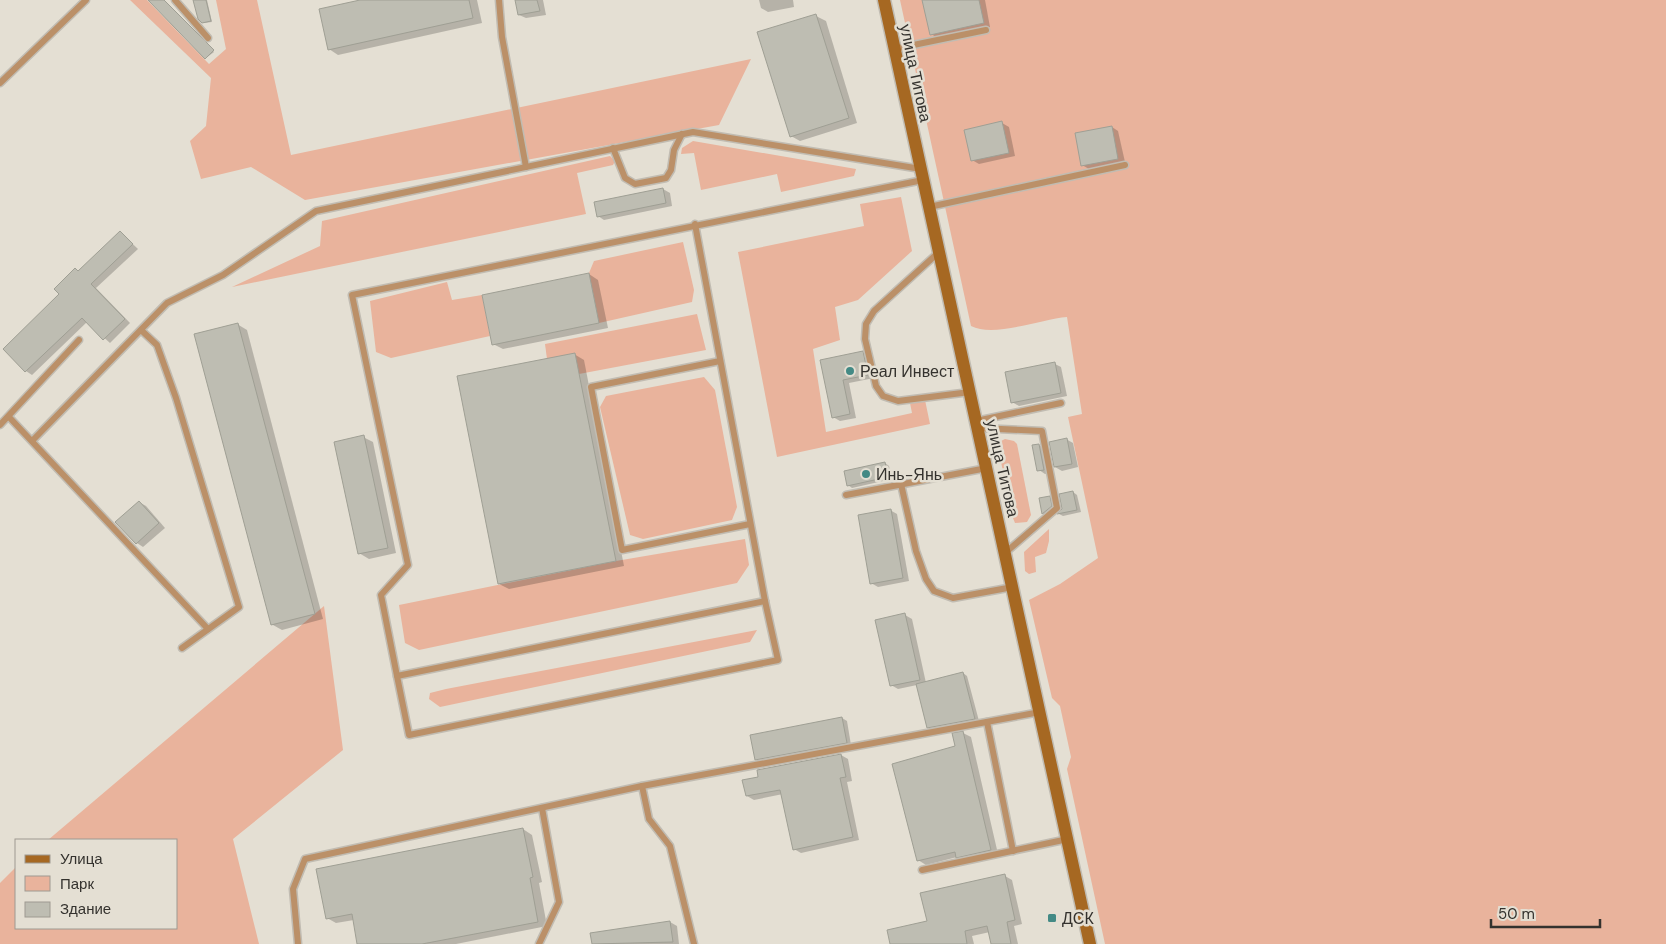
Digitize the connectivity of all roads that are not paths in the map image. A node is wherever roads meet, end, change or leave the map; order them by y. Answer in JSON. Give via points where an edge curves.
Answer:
{"nodes":[{"id":1,"x":86,"y":0,"type":"edge"},
{"id":2,"x":175,"y":0,"type":"edge"},
{"id":3,"x":499,"y":0,"type":"edge"},
{"id":4,"x":884,"y":0,"type":"edge"},
{"id":5,"x":986,"y":30,"type":"dead end"},
{"id":6,"x":208,"y":38,"type":"dead end"},
{"id":7,"x":894,"y":49,"type":"junction"},
{"id":8,"x":0,"y":83,"type":"edge"},
{"id":9,"x":682,"y":134,"type":"junction"},
{"id":10,"x":613,"y":148,"type":"junction"},
{"id":11,"x":1125,"y":165,"type":"dead end"},
{"id":12,"x":526,"y":167,"type":"junction"},
{"id":13,"x":922,"y":175,"type":"junction"},
{"id":14,"x":929,"y":207,"type":"junction"},
{"id":15,"x":695,"y":224,"type":"junction"},
{"id":16,"x":939,"y":252,"type":"junction"},
{"id":17,"x":141,"y":330,"type":"junction"},
{"id":18,"x":79,"y":340,"type":"dead end"},
{"id":19,"x":720,"y":362,"type":"junction"},
{"id":20,"x":970,"y":392,"type":"junction"},
{"id":21,"x":1061,"y":403,"type":"dead end"},
{"id":22,"x":8,"y":417,"type":"junction"},
{"id":23,"x":977,"y":424,"type":"junction"},
{"id":24,"x":0,"y":425,"type":"edge"},
{"id":25,"x":33,"y":440,"type":"junction"},
{"id":26,"x":987,"y":468,"type":"junction"},
{"id":27,"x":901,"y":484,"type":"junction"},
{"id":28,"x":846,"y":495,"type":"dead end"},
{"id":29,"x":750,"y":524,"type":"junction"},
{"id":30,"x":1005,"y":553,"type":"junction"},
{"id":31,"x":1013,"y":587,"type":"junction"},
{"id":32,"x":765,"y":601,"type":"junction"},
{"id":33,"x":208,"y":629,"type":"junction"},
{"id":34,"x":182,"y":648,"type":"dead end"},
{"id":35,"x":397,"y":676,"type":"junction"},
{"id":36,"x":1040,"y":712,"type":"junction"},
{"id":37,"x":987,"y":722,"type":"junction"},
{"id":38,"x":642,"y":786,"type":"junction"},
{"id":39,"x":542,"y":808,"type":"junction"},
{"id":40,"x":1068,"y":839,"type":"junction"},
{"id":41,"x":1013,"y":851,"type":"junction"},
{"id":42,"x":922,"y":870,"type":"dead end"},
{"id":43,"x":298,"y":944,"type":"edge"},
{"id":44,"x":539,"y":944,"type":"edge"},
{"id":45,"x":694,"y":944,"type":"edge"},
{"id":46,"x":1090,"y":944,"type":"edge"}],
"edges":[{"from":1,"to":8,"type":"lane"},
{"from":2,"to":6,"type":"lane"},
{"from":3,"to":12,"type":"lane","via":[[502,37]]},
{"from":4,"to":7,"type":"main road","name":"улица Титова"},
{"from":5,"to":7,"type":"lane"},
{"from":7,"to":13,"type":"main road","name":"улица Титова"},
{"from":9,"to":10,"type":"lane"},
{"from":9,"to":10,"type":"lane","via":[[666,178],[635,184],[625,178]]},
{"from":9,"to":13,"type":"lane","via":[[693,132]]},
{"from":10,"to":12,"type":"lane"},
{"from":11,"to":14,"type":"lane"},
{"from":12,"to":17,"type":"lane","via":[[316,211],[222,275],[167,303]]},
{"from":13,"to":14,"type":"main road","name":"улица Титова"},
{"from":13,"to":15,"type":"lane"},
{"from":14,"to":16,"type":"main road","name":"улица Титова"},
{"from":15,"to":19,"type":"lane"},
{"from":15,"to":35,"type":"lane","via":[[352,294],[408,565],[380,595]]},
{"from":16,"to":20,"type":"main road","name":"улица Титова"},
{"from":16,"to":20,"type":"lane","via":[[874,310],[866,324],[865,339],[876,386],[883,396],[898,401]]},
{"from":17,"to":25,"type":"lane"},
{"from":17,"to":33,"type":"lane","via":[[157,345],[176,398],[239,607]]},
{"from":18,"to":22,"type":"lane"},
{"from":19,"to":29,"type":"lane"},
{"from":19,"to":29,"type":"lane","via":[[591,387],[622,550]]},
{"from":20,"to":23,"type":"main road","name":"улица Титова"},
{"from":21,"to":23,"type":"lane"},
{"from":22,"to":24,"type":"lane"},
{"from":22,"to":25,"type":"lane"},
{"from":23,"to":26,"type":"main road","name":"улица Титова"},
{"from":23,"to":30,"type":"lane","via":[[1042,431],[1057,508]]},
{"from":25,"to":33,"type":"lane"},
{"from":26,"to":27,"type":"lane"},
{"from":26,"to":30,"type":"main road","name":"улица Титова"},
{"from":27,"to":28,"type":"lane"},
{"from":27,"to":31,"type":"lane","via":[[916,551],[934,591],[952,598]]},
{"from":29,"to":32,"type":"lane"},
{"from":30,"to":31,"type":"main road","name":"улица Титова"},
{"from":31,"to":36,"type":"main road","name":"улица Титова"},
{"from":32,"to":35,"type":"lane"},
{"from":32,"to":35,"type":"lane","via":[[778,660],[409,735]]},
{"from":33,"to":34,"type":"lane"},
{"from":36,"to":37,"type":"lane"},
{"from":36,"to":40,"type":"main road","name":"улица Титова"},
{"from":37,"to":38,"type":"lane"},
{"from":37,"to":41,"type":"lane"},
{"from":38,"to":39,"type":"lane"},
{"from":38,"to":45,"type":"lane","via":[[649,819],[670,846]]},
{"from":39,"to":43,"type":"lane","via":[[305,859],[293,890]]},
{"from":39,"to":44,"type":"lane","via":[[559,902]]},
{"from":40,"to":41,"type":"lane"},
{"from":40,"to":46,"type":"main road","name":"улица Титова"},
{"from":41,"to":42,"type":"lane"}]}
